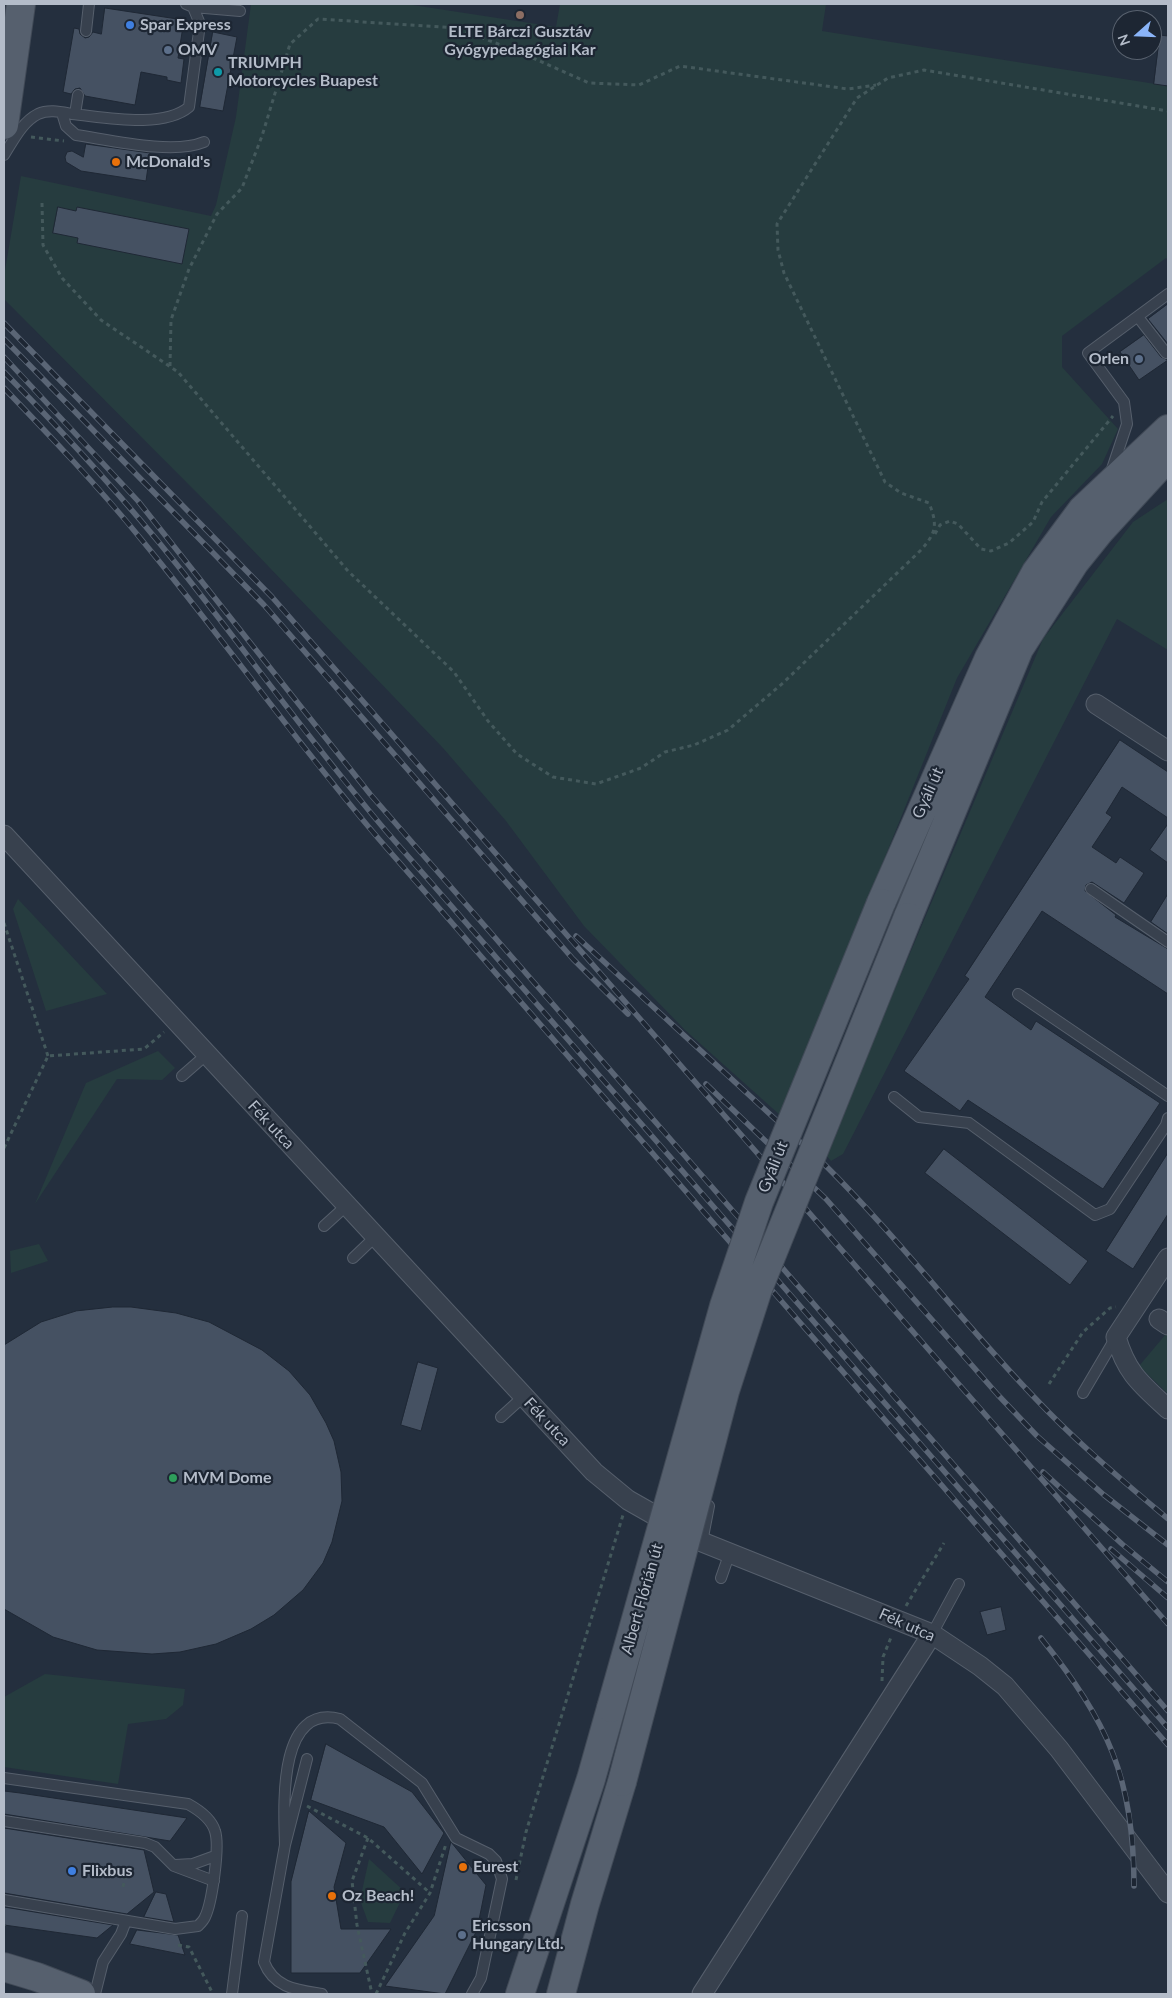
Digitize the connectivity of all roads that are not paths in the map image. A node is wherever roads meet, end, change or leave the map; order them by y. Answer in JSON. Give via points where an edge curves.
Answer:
{"nodes":[{"id":1,"x":21,"y":4,"type":"edge"},
{"id":2,"x":89,"y":4,"type":"edge"},
{"id":3,"x":190,"y":5,"type":"edge"},
{"id":4,"x":210,"y":6,"type":"edge"},
{"id":5,"x":240,"y":11,"type":"dead end"},
{"id":6,"x":86,"y":31,"type":"dead end"},
{"id":7,"x":10,"y":40,"type":"edge"},
{"id":8,"x":78,"y":95,"type":"dead end"},
{"id":9,"x":62,"y":112,"type":"junction"},
{"id":10,"x":75,"y":114,"type":"junction"},
{"id":11,"x":13,"y":130,"type":"edge"},
{"id":12,"x":204,"y":142,"type":"dead end"},
{"id":13,"x":4,"y":155,"type":"edge"},
{"id":14,"x":1168,"y":294,"type":"edge"},
{"id":15,"x":1138,"y":317,"type":"junction"},
{"id":16,"x":1168,"y":351,"type":"edge"},
{"id":17,"x":1168,"y":429,"type":"edge"},
{"id":18,"x":1168,"y":457,"type":"edge"},
{"id":19,"x":1156,"y":485,"type":"dead end"},
{"id":20,"x":1116,"y":493,"type":"junction"},
{"id":21,"x":1096,"y":704,"type":"dead end"},
{"id":22,"x":1168,"y":751,"type":"edge"},
{"id":23,"x":4,"y":835,"type":"edge"},
{"id":24,"x":1091,"y":889,"type":"dead end"},
{"id":25,"x":1168,"y":942,"type":"edge"},
{"id":26,"x":1018,"y":994,"type":"dead end"},
{"id":27,"x":206,"y":1055,"type":"junction"},
{"id":28,"x":182,"y":1076,"type":"dead end"},
{"id":29,"x":1168,"y":1096,"type":"edge"},
{"id":30,"x":894,"y":1097,"type":"dead end"},
{"id":31,"x":1168,"y":1118,"type":"edge"},
{"id":32,"x":759,"y":1202,"type":"joint"},
{"id":33,"x":346,"y":1206,"type":"junction"},
{"id":34,"x":785,"y":1224,"type":"joint"},
{"id":35,"x":324,"y":1226,"type":"dead end"},
{"id":36,"x":375,"y":1237,"type":"junction"},
{"id":37,"x":353,"y":1258,"type":"dead end"},
{"id":38,"x":1168,"y":1258,"type":"edge"},
{"id":39,"x":1116,"y":1337,"type":"junction"},
{"id":40,"x":1083,"y":1393,"type":"dead end"},
{"id":41,"x":523,"y":1397,"type":"junction"},
{"id":42,"x":1168,"y":1409,"type":"edge"},
{"id":43,"x":501,"y":1418,"type":"dead end"},
{"id":44,"x":709,"y":1506,"type":"dead end"},
{"id":45,"x":702,"y":1542,"type":"junction"},
{"id":46,"x":728,"y":1555,"type":"junction"},
{"id":47,"x":721,"y":1578,"type":"dead end"},
{"id":48,"x":959,"y":1584,"type":"dead end"},
{"id":49,"x":932,"y":1634,"type":"junction"},
{"id":50,"x":307,"y":1759,"type":"dead end"},
{"id":51,"x":4,"y":1778,"type":"edge"},
{"id":52,"x":4,"y":1821,"type":"edge"},
{"id":53,"x":285,"y":1845,"type":"junction"},
{"id":54,"x":215,"y":1856,"type":"junction"},
{"id":55,"x":174,"y":1866,"type":"junction"},
{"id":56,"x":214,"y":1881,"type":"junction"},
{"id":57,"x":1168,"y":1893,"type":"edge"},
{"id":58,"x":4,"y":1900,"type":"edge"},
{"id":59,"x":242,"y":1916,"type":"dead end"},
{"id":60,"x":126,"y":1921,"type":"junction"},
{"id":61,"x":4,"y":1967,"type":"edge"},
{"id":62,"x":519,"y":1993,"type":"edge"},
{"id":63,"x":81,"y":1994,"type":"edge"},
{"id":64,"x":95,"y":1994,"type":"edge"},
{"id":65,"x":232,"y":1994,"type":"edge"},
{"id":66,"x":322,"y":1994,"type":"edge"},
{"id":67,"x":472,"y":1994,"type":"edge"},
{"id":68,"x":561,"y":1994,"type":"edge"},
{"id":69,"x":702,"y":1994,"type":"edge"}],
"edges":[{"from":1,"to":7,"type":"main road"},
{"from":2,"to":6,"type":"lane"},
{"from":3,"to":4,"type":"lane"},
{"from":3,"to":10,"type":"lane","via":[[200,24],[189,107],[180,114],[161,118],[128,120]]},
{"from":4,"to":5,"type":"lane"},
{"from":7,"to":11,"type":"main road"},
{"from":8,"to":10,"type":"lane"},
{"from":9,"to":10,"type":"lane"},
{"from":9,"to":12,"type":"lane","via":[[66,126],[76,135],[174,148],[194,147]]},
{"from":9,"to":13,"type":"lane","via":[[38,114],[24,124]]},
{"from":14,"to":15,"type":"lane"},
{"from":15,"to":16,"type":"lane","via":[[1166,353]]},
{"from":15,"to":20,"type":"lane","via":[[1088,353],[1124,402],[1127,424]]},
{"from":17,"to":20,"type":"main road","name":"Gyáli út"},
{"from":18,"to":20,"type":"main road","name":"Gyáli út"},
{"from":19,"to":20,"type":"lane"},
{"from":20,"to":32,"type":"main road","name":"Gyáli út","bridge":true,"via":[[1064,532],[1036,572],[989,658],[881,903]]},
{"from":20,"to":34,"type":"main road","name":"Gyáli út","bridge":true,"via":[[1019,649]]},
{"from":21,"to":22,"type":"street"},
{"from":23,"to":27,"type":"street","name":"Fék utca"},
{"from":24,"to":25,"type":"lane"},
{"from":26,"to":29,"type":"lane"},
{"from":27,"to":28,"type":"lane"},
{"from":27,"to":33,"type":"street","name":"Fék utca"},
{"from":30,"to":31,"type":"lane","via":[[919,1117],[969,1123],[1095,1215],[1110,1209]]},
{"from":32,"to":62,"type":"main road","name":"Albert Flórián út","bridge":true,"via":[[724,1306],[591,1779]]},
{"from":33,"to":35,"type":"lane"},
{"from":33,"to":36,"type":"street","name":"Fék utca"},
{"from":34,"to":68,"type":"main road","name":"Albert Flórián út","bridge":true,"via":[[758,1289],[725,1391],[622,1782]]},
{"from":36,"to":37,"type":"lane"},
{"from":36,"to":41,"type":"street","name":"Fék utca"},
{"from":38,"to":39,"type":"street"},
{"from":39,"to":40,"type":"lane"},
{"from":39,"to":42,"type":"street","via":[[1122,1359],[1132,1375]]},
{"from":41,"to":43,"type":"lane"},
{"from":41,"to":45,"type":"street","name":"Fék utca","via":[[594,1472],[628,1500]]},
{"from":44,"to":45,"type":"lane"},
{"from":45,"to":46,"type":"street","name":"Fék utca"},
{"from":46,"to":47,"type":"lane"},
{"from":46,"to":49,"type":"street","name":"Fék utca"},
{"from":48,"to":49,"type":"lane"},
{"from":49,"to":57,"type":"street","name":"Fék utca","via":[[1005,1686],[1059,1749]]},
{"from":49,"to":69,"type":"street"},
{"from":50,"to":53,"type":"lane"},
{"from":51,"to":54,"type":"lane","via":[[188,1804],[207,1818],[215,1831]]},
{"from":52,"to":55,"type":"lane","via":[[145,1844],[155,1847]]},
{"from":53,"to":66,"type":"lane","via":[[264,1962],[268,1972],[282,1985]]},
{"from":53,"to":67,"type":"lane","via":[[283,1801],[291,1749],[306,1725],[323,1717],[340,1719],[414,1775],[430,1794],[456,1838],[490,1854],[496,1861],[502,1879],[480,1978]]},
{"from":54,"to":55,"type":"lane","via":[[193,1864]]},
{"from":54,"to":56,"type":"lane"},
{"from":55,"to":56,"type":"lane"},
{"from":56,"to":60,"type":"lane","via":[[205,1917],[198,1926],[175,1929]]},
{"from":58,"to":60,"type":"lane"},
{"from":59,"to":65,"type":"lane"},
{"from":60,"to":64,"type":"lane","via":[[102,1962]]},
{"from":61,"to":63,"type":"main road"}]}
